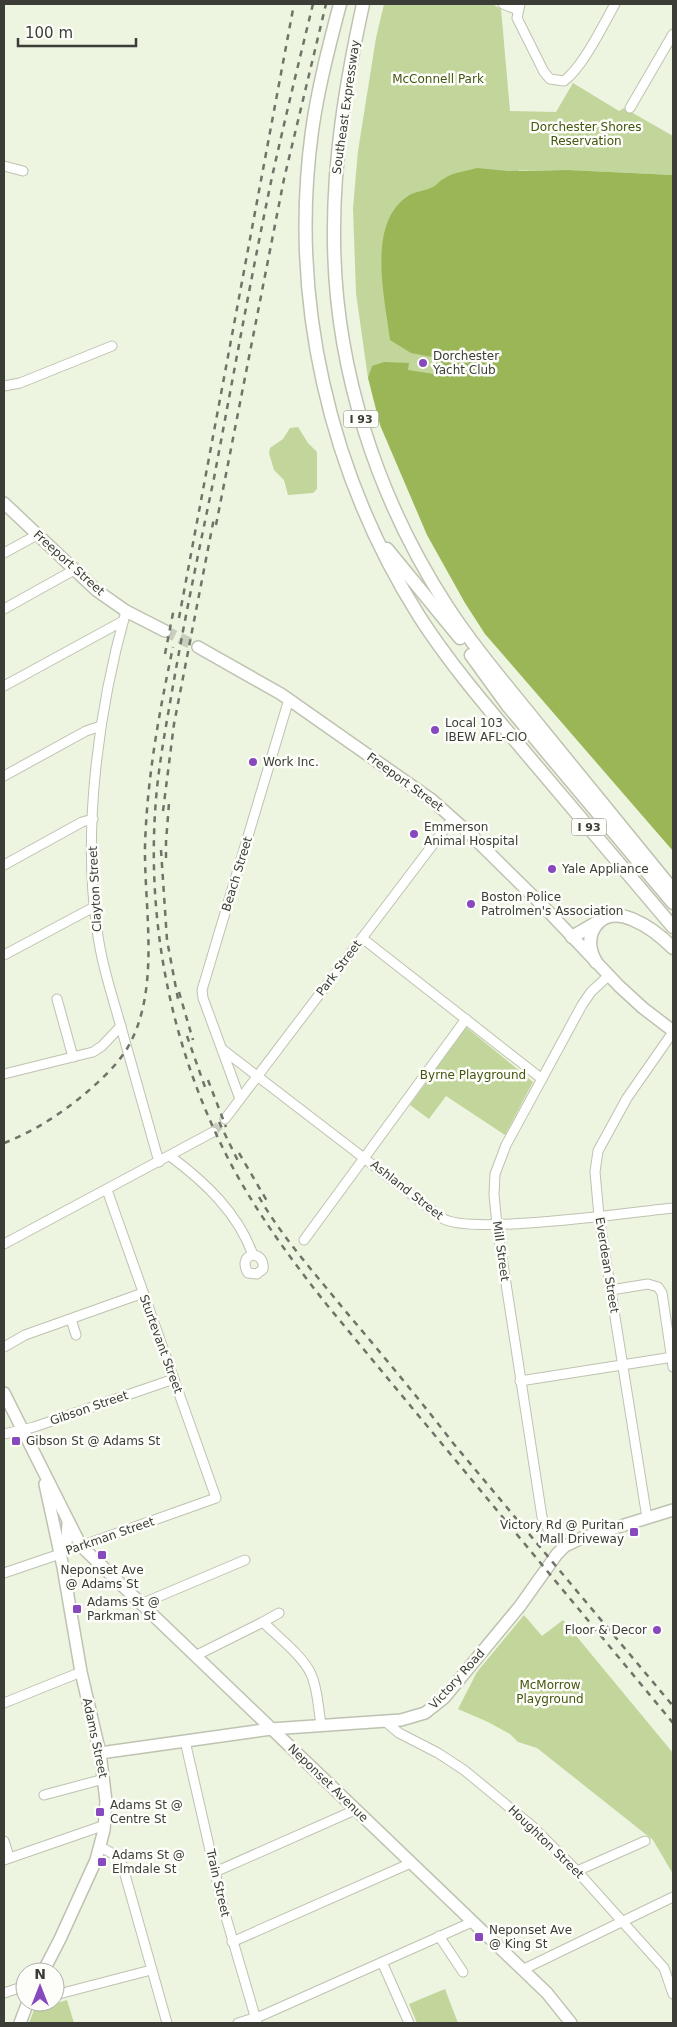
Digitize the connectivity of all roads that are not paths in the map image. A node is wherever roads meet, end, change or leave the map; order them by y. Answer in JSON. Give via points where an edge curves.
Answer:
{"nodes":[{"id":1,"x":340,"y":4,"type":"edge"},
{"id":2,"x":363,"y":4,"type":"edge"},
{"id":3,"x":503,"y":4,"type":"edge"},
{"id":4,"x":615,"y":4,"type":"edge"},
{"id":5,"x":519,"y":7,"type":"edge"},
{"id":6,"x":673,"y":34,"type":"edge"},
{"id":7,"x":630,"y":108,"type":"dead end"},
{"id":8,"x":4,"y":166,"type":"edge"},
{"id":9,"x":23,"y":171,"type":"dead end"},
{"id":10,"x":112,"y":346,"type":"dead end"},
{"id":11,"x":4,"y":386,"type":"edge"},
{"id":12,"x":4,"y":503,"type":"edge"},
{"id":13,"x":372,"y":530,"type":"junction"},
{"id":14,"x":37,"y":536,"type":"junction"},
{"id":15,"x":4,"y":553,"type":"edge"},
{"id":16,"x":419,"y":559,"type":"junction"},
{"id":17,"x":74,"y":570,"type":"junction"},
{"id":18,"x":4,"y":608,"type":"edge"},
{"id":19,"x":125,"y":616,"type":"junction"},
{"id":20,"x":165,"y":631,"type":"tunnel mouth"},
{"id":21,"x":458,"y":636,"type":"junction"},
{"id":22,"x":198,"y":647,"type":"tunnel mouth"},
{"id":23,"x":4,"y":686,"type":"edge"},
{"id":24,"x":289,"y":699,"type":"junction"},
{"id":25,"x":101,"y":726,"type":"junction"},
{"id":26,"x":4,"y":776,"type":"edge"},
{"id":27,"x":453,"y":818,"type":"junction"},
{"id":28,"x":93,"y":819,"type":"junction"},
{"id":29,"x":4,"y":865,"type":"edge"},
{"id":30,"x":673,"y":890,"type":"edge"},
{"id":31,"x":673,"y":903,"type":"edge"},
{"id":32,"x":94,"y":907,"type":"junction"},
{"id":33,"x":673,"y":913,"type":"edge"},
{"id":34,"x":601,"y":920,"type":"junction"},
{"id":35,"x":673,"y":927,"type":"edge"},
{"id":36,"x":572,"y":936,"type":"junction"},
{"id":37,"x":362,"y":938,"type":"junction"},
{"id":38,"x":673,"y":948,"type":"edge"},
{"id":39,"x":4,"y":955,"type":"edge"},
{"id":40,"x":596,"y":962,"type":"junction"},
{"id":41,"x":608,"y":976,"type":"junction"},
{"id":42,"x":57,"y":999,"type":"dead end"},
{"id":43,"x":466,"y":1019,"type":"junction"},
{"id":44,"x":120,"y":1026,"type":"junction"},
{"id":45,"x":673,"y":1032,"type":"edge"},
{"id":46,"x":222,"y":1049,"type":"junction"},
{"id":47,"x":73,"y":1057,"type":"junction"},
{"id":48,"x":4,"y":1074,"type":"edge"},
{"id":49,"x":257,"y":1075,"type":"junction"},
{"id":50,"x":542,"y":1079,"type":"junction"},
{"id":51,"x":240,"y":1098,"type":"junction"},
{"id":52,"x":225,"y":1119,"type":"tunnel mouth"},
{"id":53,"x":213,"y":1132,"type":"tunnel mouth"},
{"id":54,"x":170,"y":1156,"type":"junction"},
{"id":55,"x":365,"y":1158,"type":"junction"},
{"id":56,"x":159,"y":1162,"type":"junction"},
{"id":57,"x":107,"y":1190,"type":"junction"},
{"id":58,"x":673,"y":1208,"type":"edge"},
{"id":59,"x":599,"y":1216,"type":"junction"},
{"id":60,"x":497,"y":1225,"type":"junction"},
{"id":61,"x":304,"y":1240,"type":"dead end"},
{"id":62,"x":4,"y":1244,"type":"edge"},
{"id":63,"x":254,"y":1254,"type":"dead end"},
{"id":64,"x":611,"y":1290,"type":"junction"},
{"id":65,"x":143,"y":1293,"type":"junction"},
{"id":66,"x":71,"y":1319,"type":"junction"},
{"id":67,"x":76,"y":1335,"type":"dead end"},
{"id":68,"x":4,"y":1347,"type":"edge"},
{"id":69,"x":672,"y":1357,"type":"edge"},
{"id":70,"x":622,"y":1365,"type":"junction"},
{"id":71,"x":673,"y":1367,"type":"edge"},
{"id":72,"x":174,"y":1379,"type":"junction"},
{"id":73,"x":520,"y":1381,"type":"junction"},
{"id":74,"x":4,"y":1393,"type":"edge"},
{"id":75,"x":22,"y":1429,"type":"junction"},
{"id":76,"x":4,"y":1434,"type":"edge"},
{"id":77,"x":42,"y":1468,"type":"junction"},
{"id":78,"x":216,"y":1498,"type":"joint"},
{"id":79,"x":673,"y":1510,"type":"edge"},
{"id":80,"x":647,"y":1518,"type":"junction"},
{"id":81,"x":68,"y":1520,"type":"junction"},
{"id":82,"x":81,"y":1546,"type":"junction"},
{"id":83,"x":565,"y":1546,"type":"junction"},
{"id":84,"x":60,"y":1554,"type":"junction"},
{"id":85,"x":245,"y":1560,"type":"dead end"},
{"id":86,"x":4,"y":1574,"type":"edge"},
{"id":87,"x":141,"y":1604,"type":"junction"},
{"id":88,"x":278,"y":1613,"type":"dead end"},
{"id":89,"x":263,"y":1622,"type":"junction"},
{"id":90,"x":195,"y":1656,"type":"junction"},
{"id":91,"x":81,"y":1672,"type":"junction"},
{"id":92,"x":4,"y":1703,"type":"edge"},
{"id":93,"x":386,"y":1722,"type":"junction"},
{"id":94,"x":321,"y":1724,"type":"junction"},
{"id":95,"x":271,"y":1729,"type":"junction"},
{"id":96,"x":185,"y":1741,"type":"junction"},
{"id":97,"x":100,"y":1753,"type":"junction"},
{"id":98,"x":104,"y":1779,"type":"junction"},
{"id":99,"x":44,"y":1795,"type":"dead end"},
{"id":100,"x":355,"y":1810,"type":"junction"},
{"id":101,"x":105,"y":1825,"type":"junction"},
{"id":102,"x":645,"y":1840,"type":"dead end"},
{"id":103,"x":4,"y":1841,"type":"edge"},
{"id":104,"x":101,"y":1847,"type":"junction"},
{"id":105,"x":7,"y":1859,"type":"edge"},
{"id":106,"x":411,"y":1863,"type":"junction"},
{"id":107,"x":577,"y":1871,"type":"junction"},
{"id":108,"x":215,"y":1872,"type":"junction"},
{"id":109,"x":673,"y":1897,"type":"edge"},
{"id":110,"x":472,"y":1922,"type":"junction"},
{"id":111,"x":623,"y":1923,"type":"junction"},
{"id":112,"x":439,"y":1936,"type":"junction"},
{"id":113,"x":232,"y":1942,"type":"junction"},
{"id":114,"x":48,"y":1962,"type":"edge"},
{"id":115,"x":382,"y":1962,"type":"junction"},
{"id":116,"x":151,"y":1970,"type":"junction"},
{"id":117,"x":522,"y":1970,"type":"junction"},
{"id":118,"x":463,"y":1972,"type":"dead end"},
{"id":119,"x":65,"y":1992,"type":"edge"},
{"id":120,"x":673,"y":1994,"type":"edge"},
{"id":121,"x":256,"y":2021,"type":"edge"},
{"id":122,"x":167,"y":2023,"type":"edge"},
{"id":123,"x":238,"y":2023,"type":"edge"},
{"id":124,"x":410,"y":2023,"type":"edge"},
{"id":125,"x":571,"y":2023,"type":"edge"}],
"edges":[{"from":1,"to":13,"type":"highway","name":"Southeast Expressway","number":"I 93","via":[[312,131],[307,186],[307,271],[315,341],[329,409]]},
{"from":2,"to":16,"type":"highway","name":"Southeast Expressway","number":"I 93","via":[[337,160],[334,242],[338,296],[346,352],[365,432],[391,504]]},
{"from":3,"to":5,"type":"street"},
{"from":4,"to":5,"type":"street","via":[[573,74],[564,81],[550,78],[544,72],[517,18]]},
{"from":6,"to":7,"type":"street"},
{"from":8,"to":9,"type":"street"},
{"from":10,"to":11,"type":"street","via":[[20,383]]},
{"from":12,"to":14,"type":"main road","name":"Freeport Street"},
{"from":13,"to":21,"type":"highway","number":"I 93"},
{"from":13,"to":35,"type":"highway","name":"Southeast Expressway","number":"I 93","via":[[410,600],[452,663]]},
{"from":14,"to":15,"type":"street"},
{"from":14,"to":17,"type":"main road","name":"Freeport Street"},
{"from":16,"to":21,"type":"highway","number":"I 93"},
{"from":16,"to":30,"type":"highway","name":"Southeast Expressway","number":"I 93","via":[[450,611],[484,658]]},
{"from":17,"to":18,"type":"street"},
{"from":17,"to":19,"type":"main road","name":"Freeport Street"},
{"from":19,"to":20,"type":"main road","name":"Freeport Street"},
{"from":19,"to":23,"type":"street"},
{"from":19,"to":25,"type":"street","name":"Clayton Street"},
{"from":21,"to":31,"type":"highway","number":"I 93","via":[[508,706]]},
{"from":21,"to":33,"type":"highway","number":"I 93","via":[[502,704]]},
{"from":22,"to":24,"type":"main road","name":"Freeport Street"},
{"from":24,"to":27,"type":"main road","name":"Freeport Street"},
{"from":24,"to":46,"type":"street","name":"Beach Street","via":[[203,986],[203,998]]},
{"from":25,"to":26,"type":"street"},
{"from":25,"to":28,"type":"street","name":"Clayton Street"},
{"from":27,"to":36,"type":"main road","name":"Freeport Street"},
{"from":27,"to":37,"type":"street","name":"Park Street"},
{"from":28,"to":29,"type":"street"},
{"from":28,"to":32,"type":"street","name":"Clayton Street"},
{"from":32,"to":39,"type":"street"},
{"from":32,"to":44,"type":"street","name":"Clayton Street","via":[[102,957]]},
{"from":34,"to":36,"type":"highway"},
{"from":34,"to":38,"type":"highway","via":[[617,916],[638,921]]},
{"from":34,"to":40,"type":"highway","via":[[594,928],[590,942]]},
{"from":36,"to":40,"type":"main road","name":"Freeport Street"},
{"from":37,"to":43,"type":"street"},
{"from":37,"to":49,"type":"street","name":"Park Street"},
{"from":40,"to":41,"type":"main road","name":"Freeport Street"},
{"from":41,"to":45,"type":"main road","name":"Freeport Street"},
{"from":41,"to":50,"type":"street","name":"Mill Street","via":[[586,998]]},
{"from":42,"to":47,"type":"street"},
{"from":43,"to":50,"type":"street"},
{"from":43,"to":55,"type":"street"},
{"from":44,"to":47,"type":"street","via":[[98,1049]]},
{"from":44,"to":56,"type":"street","name":"Clayton Street"},
{"from":45,"to":59,"type":"street","name":"Everdean Street","via":[[626,1098],[598,1151],[595,1172]]},
{"from":46,"to":49,"type":"street"},
{"from":46,"to":51,"type":"street","name":"Beach Street"},
{"from":47,"to":48,"type":"street"},
{"from":49,"to":51,"type":"street","name":"Park Street"},
{"from":49,"to":55,"type":"street","name":"Ashland Street"},
{"from":50,"to":60,"type":"street","name":"Mill Street","via":[[497,1165],[494,1190]]},
{"from":51,"to":52,"type":"street","name":"Park Street"},
{"from":53,"to":54,"type":"street"},
{"from":54,"to":56,"type":"street"},
{"from":54,"to":63,"type":"street","via":[[210,1188],[246,1235]]},
{"from":55,"to":60,"type":"street","name":"Ashland Street","via":[[448,1221]]},
{"from":55,"to":61,"type":"street"},
{"from":56,"to":57,"type":"street"},
{"from":57,"to":62,"type":"street"},
{"from":57,"to":65,"type":"street","name":"Sturtevant Street"},
{"from":58,"to":59,"type":"street","name":"Ashland Street"},
{"from":59,"to":60,"type":"street","name":"Ashland Street"},
{"from":59,"to":64,"type":"street","name":"Everdean Street"},
{"from":60,"to":73,"type":"street","name":"Mill Street"},
{"from":64,"to":69,"type":"street","via":[[648,1284],[658,1287],[662,1293]]},
{"from":64,"to":70,"type":"street","name":"Everdean Street"},
{"from":65,"to":66,"type":"street"},
{"from":65,"to":72,"type":"street","name":"Sturtevant Street"},
{"from":66,"to":67,"type":"street"},
{"from":66,"to":68,"type":"street","via":[[25,1335]]},
{"from":69,"to":70,"type":"street"},
{"from":69,"to":71,"type":"street"},
{"from":70,"to":73,"type":"street"},
{"from":70,"to":80,"type":"street","name":"Everdean Street"},
{"from":72,"to":75,"type":"street","name":"Gibson Street"},
{"from":72,"to":78,"type":"street","name":"Sturtevant Street"},
{"from":73,"to":83,"type":"street","name":"Mill Street","via":[[542,1520],[550,1533]]},
{"from":74,"to":75,"type":"main road","name":"Adams Street"},
{"from":75,"to":76,"type":"street","name":"Gibson Street"},
{"from":75,"to":77,"type":"main road","name":"Adams Street"},
{"from":77,"to":81,"type":"main road","name":"Adams Street"},
{"from":77,"to":84,"type":"main road","name":"Adams Street"},
{"from":78,"to":82,"type":"street","name":"Parkman Street"},
{"from":79,"to":80,"type":"main road","name":"Victory Road"},
{"from":80,"to":83,"type":"main road","name":"Victory Road"},
{"from":81,"to":82,"type":"main road","name":"Adams Street"},
{"from":81,"to":84,"type":"main road","name":"Adams Street"},
{"from":82,"to":84,"type":"main road","name":"Parkman Street"},
{"from":82,"to":87,"type":"main road","name":"Neponset Avenue"},
{"from":83,"to":93,"type":"main road","name":"Victory Road","via":[[520,1606],[438,1703],[416,1717]]},
{"from":84,"to":86,"type":"street","name":"Parkman Street"},
{"from":84,"to":91,"type":"main road","name":"Adams Street"},
{"from":85,"to":87,"type":"street"},
{"from":87,"to":90,"type":"main road","name":"Neponset Avenue"},
{"from":88,"to":89,"type":"street"},
{"from":89,"to":90,"type":"street"},
{"from":89,"to":94,"type":"street","via":[[310,1670]]},
{"from":90,"to":95,"type":"main road","name":"Neponset Avenue"},
{"from":91,"to":92,"type":"street"},
{"from":91,"to":97,"type":"main road","name":"Adams Street"},
{"from":93,"to":94,"type":"main road","name":"Victory Road"},
{"from":93,"to":107,"type":"street","name":"Houghton Street","via":[[488,1788]]},
{"from":94,"to":95,"type":"main road","name":"Victory Road"},
{"from":95,"to":96,"type":"main road","name":"Victory Road"},
{"from":95,"to":100,"type":"main road","name":"Neponset Avenue"},
{"from":96,"to":97,"type":"main road","name":"Victory Road"},
{"from":96,"to":108,"type":"street","name":"Train Street"},
{"from":97,"to":98,"type":"main road","name":"Adams Street"},
{"from":98,"to":99,"type":"street"},
{"from":98,"to":101,"type":"main road","name":"Adams Street"},
{"from":100,"to":106,"type":"main road","name":"Neponset Avenue"},
{"from":100,"to":108,"type":"street"},
{"from":101,"to":104,"type":"main road","name":"Adams Street"},
{"from":101,"to":105,"type":"street"},
{"from":102,"to":107,"type":"street"},
{"from":103,"to":105,"type":"street"},
{"from":104,"to":114,"type":"main road","name":"Adams Street"},
{"from":104,"to":116,"type":"street","via":[[122,1864]]},
{"from":106,"to":110,"type":"main road","name":"Neponset Avenue"},
{"from":106,"to":113,"type":"street"},
{"from":107,"to":111,"type":"street","name":"Houghton Street"},
{"from":108,"to":113,"type":"street","name":"Train Street"},
{"from":109,"to":111,"type":"street"},
{"from":110,"to":112,"type":"street"},
{"from":110,"to":117,"type":"main road","name":"Neponset Avenue"},
{"from":111,"to":117,"type":"street"},
{"from":111,"to":120,"type":"street","name":"Houghton Street","via":[[665,1970]]},
{"from":112,"to":115,"type":"street"},
{"from":112,"to":118,"type":"street"},
{"from":113,"to":121,"type":"street","name":"Train Street"},
{"from":115,"to":121,"type":"street"},
{"from":115,"to":124,"type":"street"},
{"from":116,"to":119,"type":"street"},
{"from":116,"to":122,"type":"street"},
{"from":117,"to":125,"type":"main road","name":"Neponset Avenue"},
{"from":121,"to":123,"type":"street"}]}
